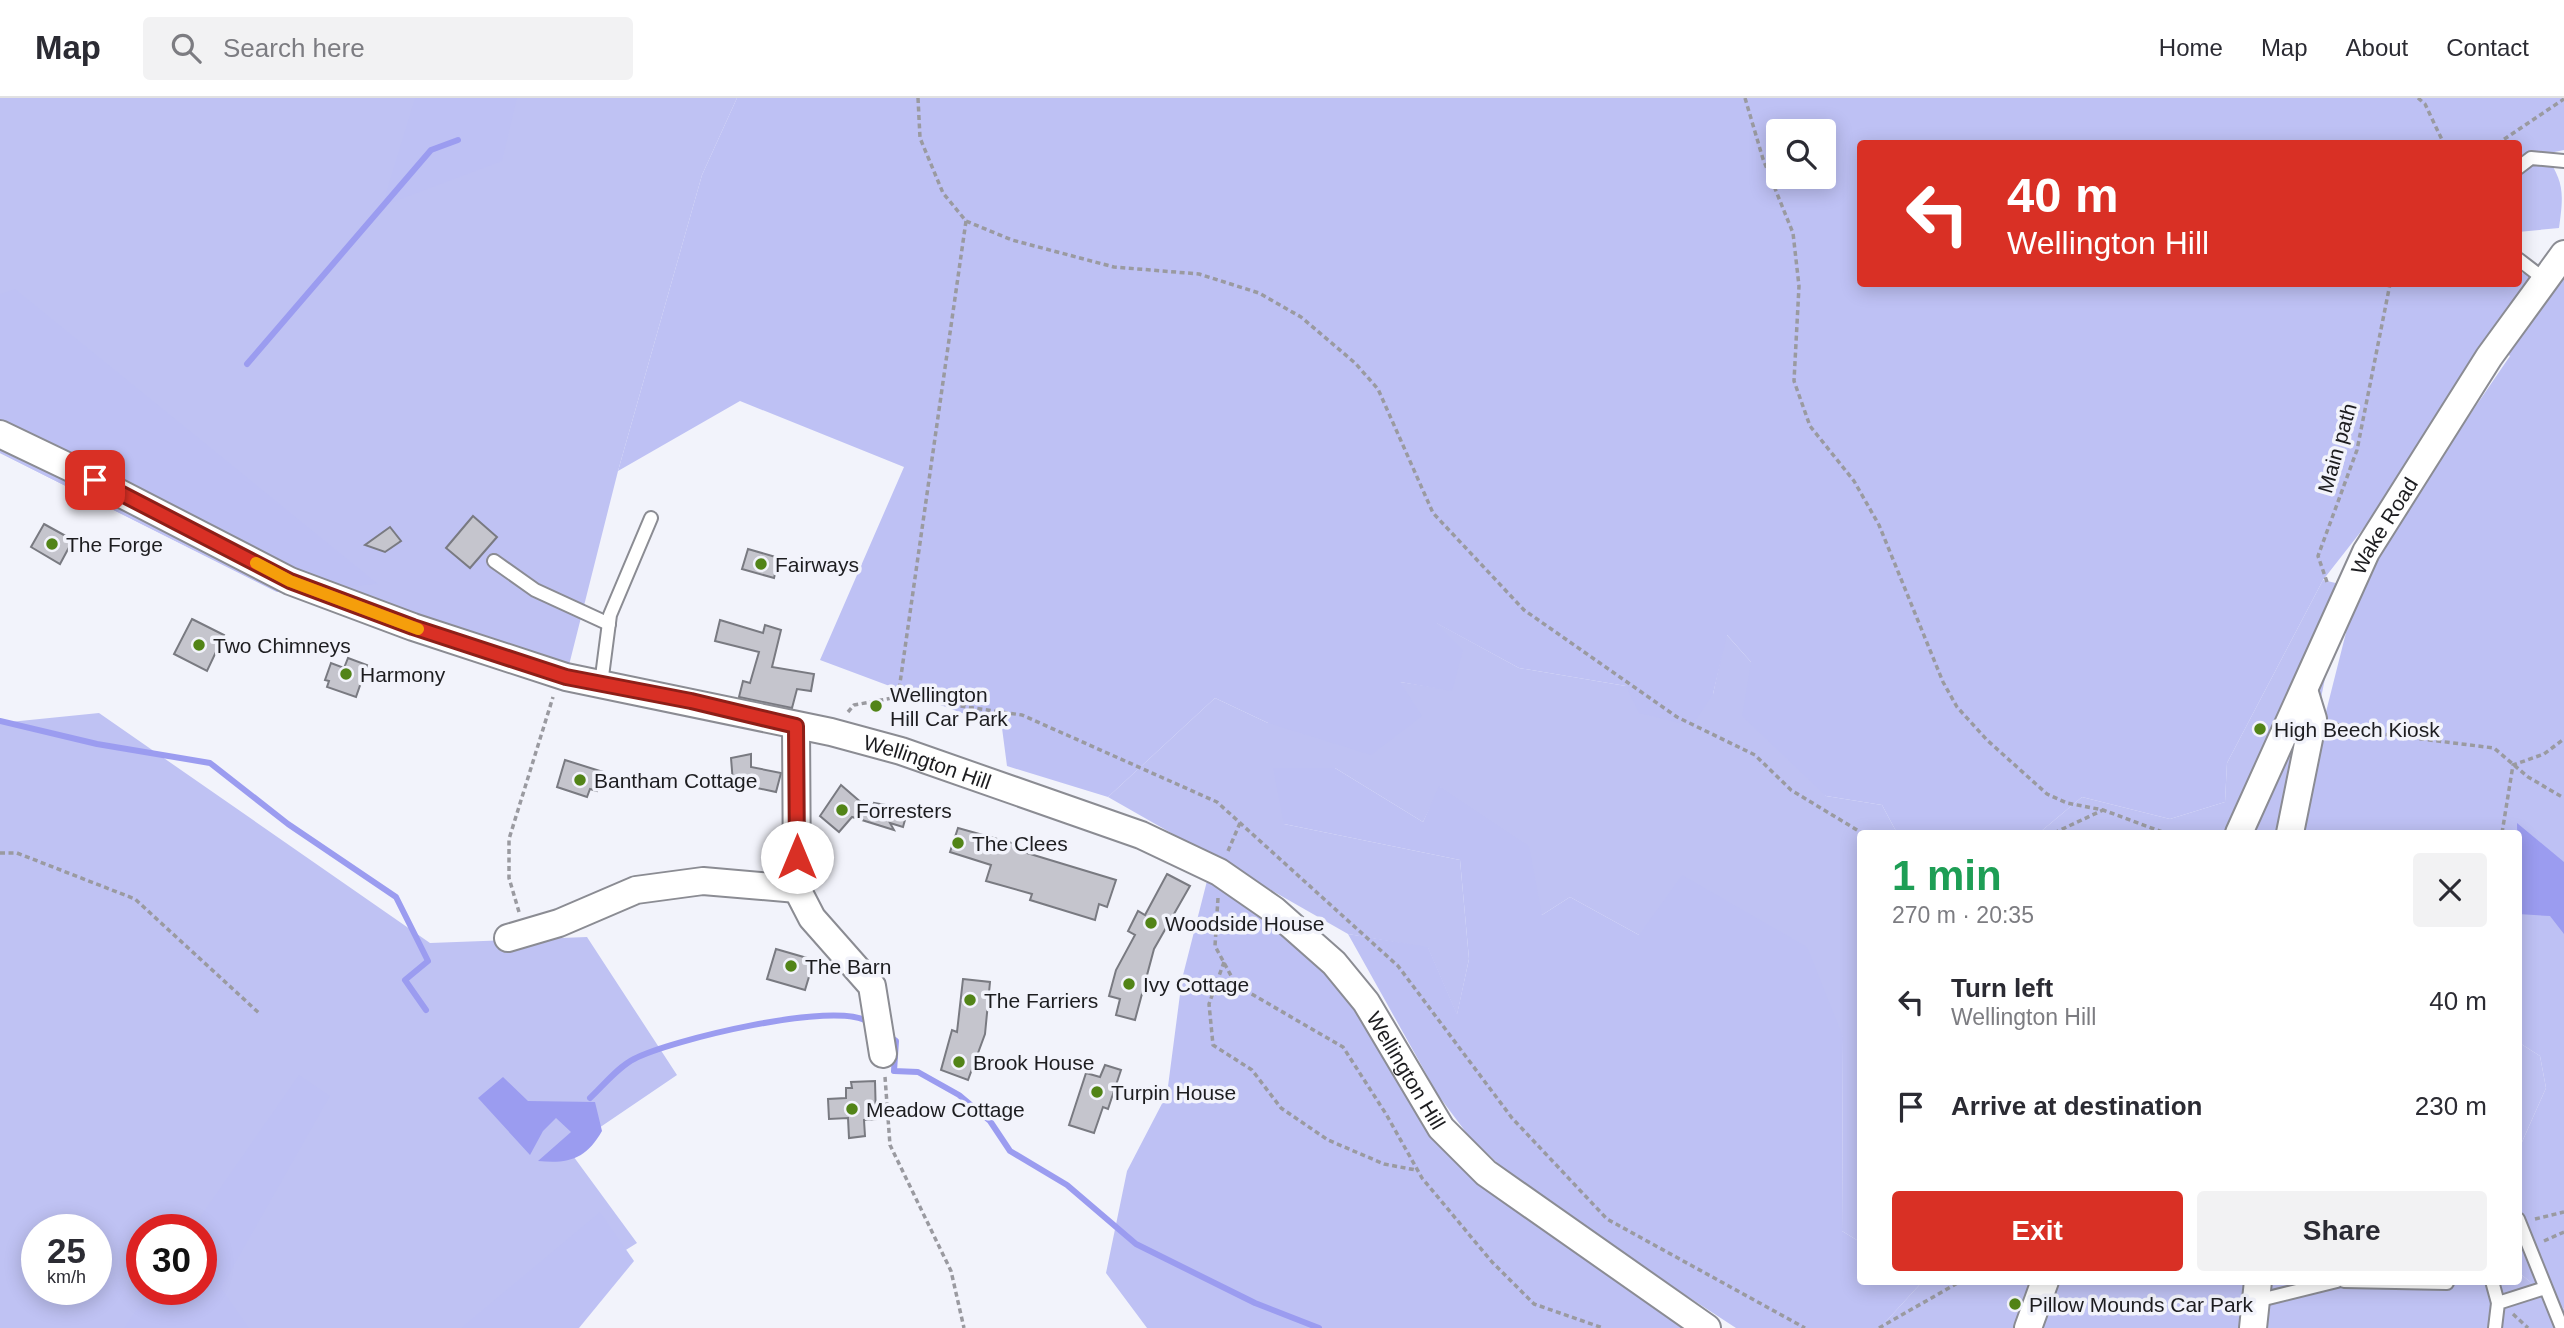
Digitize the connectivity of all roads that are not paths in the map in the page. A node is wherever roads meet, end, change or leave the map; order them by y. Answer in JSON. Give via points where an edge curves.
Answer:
{"nodes":[{"id":1,"x":2564,"y":161,"type":"edge"},
{"id":2,"x":2522,"y":165,"type":"edge"},
{"id":3,"x":2564,"y":254,"type":"edge"},
{"id":4,"x":2522,"y":262,"type":"edge"},
{"id":5,"x":2544,"y":279,"type":"junction"},
{"id":6,"x":0,"y":435,"type":"edge"},
{"id":7,"x":651,"y":518,"type":"dead end"},
{"id":8,"x":494,"y":561,"type":"dead end"},
{"id":9,"x":609,"y":624,"type":"junction"},
{"id":10,"x":601,"y":684,"type":"junction"},
{"id":11,"x":2305,"y":693,"type":"junction"},
{"id":12,"x":796,"y":726,"type":"junction"},
{"id":13,"x":2240,"y":830,"type":"edge"},
{"id":14,"x":2291,"y":830,"type":"edge"},
{"id":15,"x":797,"y":889,"type":"junction"},
{"id":16,"x":518,"y":936,"type":"road end"},
{"id":17,"x":883,"y":1054,"type":"road end"},
{"id":18,"x":2522,"y":1228,"type":"edge"},
{"id":19,"x":2039,"y":1285,"type":"edge"},
{"id":20,"x":2305,"y":1285,"type":"edge"},
{"id":21,"x":2492,"y":1285,"type":"edge"},
{"id":22,"x":2545,"y":1288,"type":"junction"},
{"id":23,"x":2257,"y":1291,"type":"edge"},
{"id":24,"x":2498,"y":1303,"type":"junction"},
{"id":25,"x":1707,"y":1328,"type":"edge"},
{"id":26,"x":2028,"y":1328,"type":"edge"},
{"id":27,"x":2253,"y":1328,"type":"edge"},
{"id":28,"x":2495,"y":1328,"type":"edge"},
{"id":29,"x":2562,"y":1328,"type":"edge"}],
"edges":[{"from":1,"to":2,"type":"lane","via":[[2530,158]]},
{"from":3,"to":5,"type":"street","name":"Wake Road"},
{"from":4,"to":5,"type":"lane"},
{"from":5,"to":11,"type":"street","name":"Wake Road","via":[[2489,357],[2367,552]]},
{"from":6,"to":10,"type":"street","name":"Wellington Hill","via":[[290,581],[413,627],[559,675]]},
{"from":7,"to":9,"type":"lane"},
{"from":8,"to":9,"type":"lane","via":[[535,590]]},
{"from":9,"to":10,"type":"lane"},
{"from":10,"to":12,"type":"street","name":"Wellington Hill"},
{"from":11,"to":13,"type":"street","name":"Wake Road"},
{"from":11,"to":14,"type":"street","via":[[2313,719]]},
{"from":12,"to":15,"type":"street"},
{"from":12,"to":25,"type":"street","name":"Wellington Hill","via":[[972,774],[1140,835],[1219,873],[1273,910],[1334,963],[1366,1002],[1441,1128],[1486,1173]]},
{"from":15,"to":16,"type":"street","via":[[703,881],[636,890]]},
{"from":15,"to":17,"type":"street","via":[[812,918],[872,986]]},
{"from":18,"to":22,"type":"lane"},
{"from":19,"to":26,"type":"street"},
{"from":20,"to":23,"type":"lane"},
{"from":21,"to":24,"type":"lane"},
{"from":22,"to":24,"type":"lane"},
{"from":22,"to":29,"type":"lane"},
{"from":23,"to":27,"type":"street"},
{"from":24,"to":28,"type":"lane"}]}
